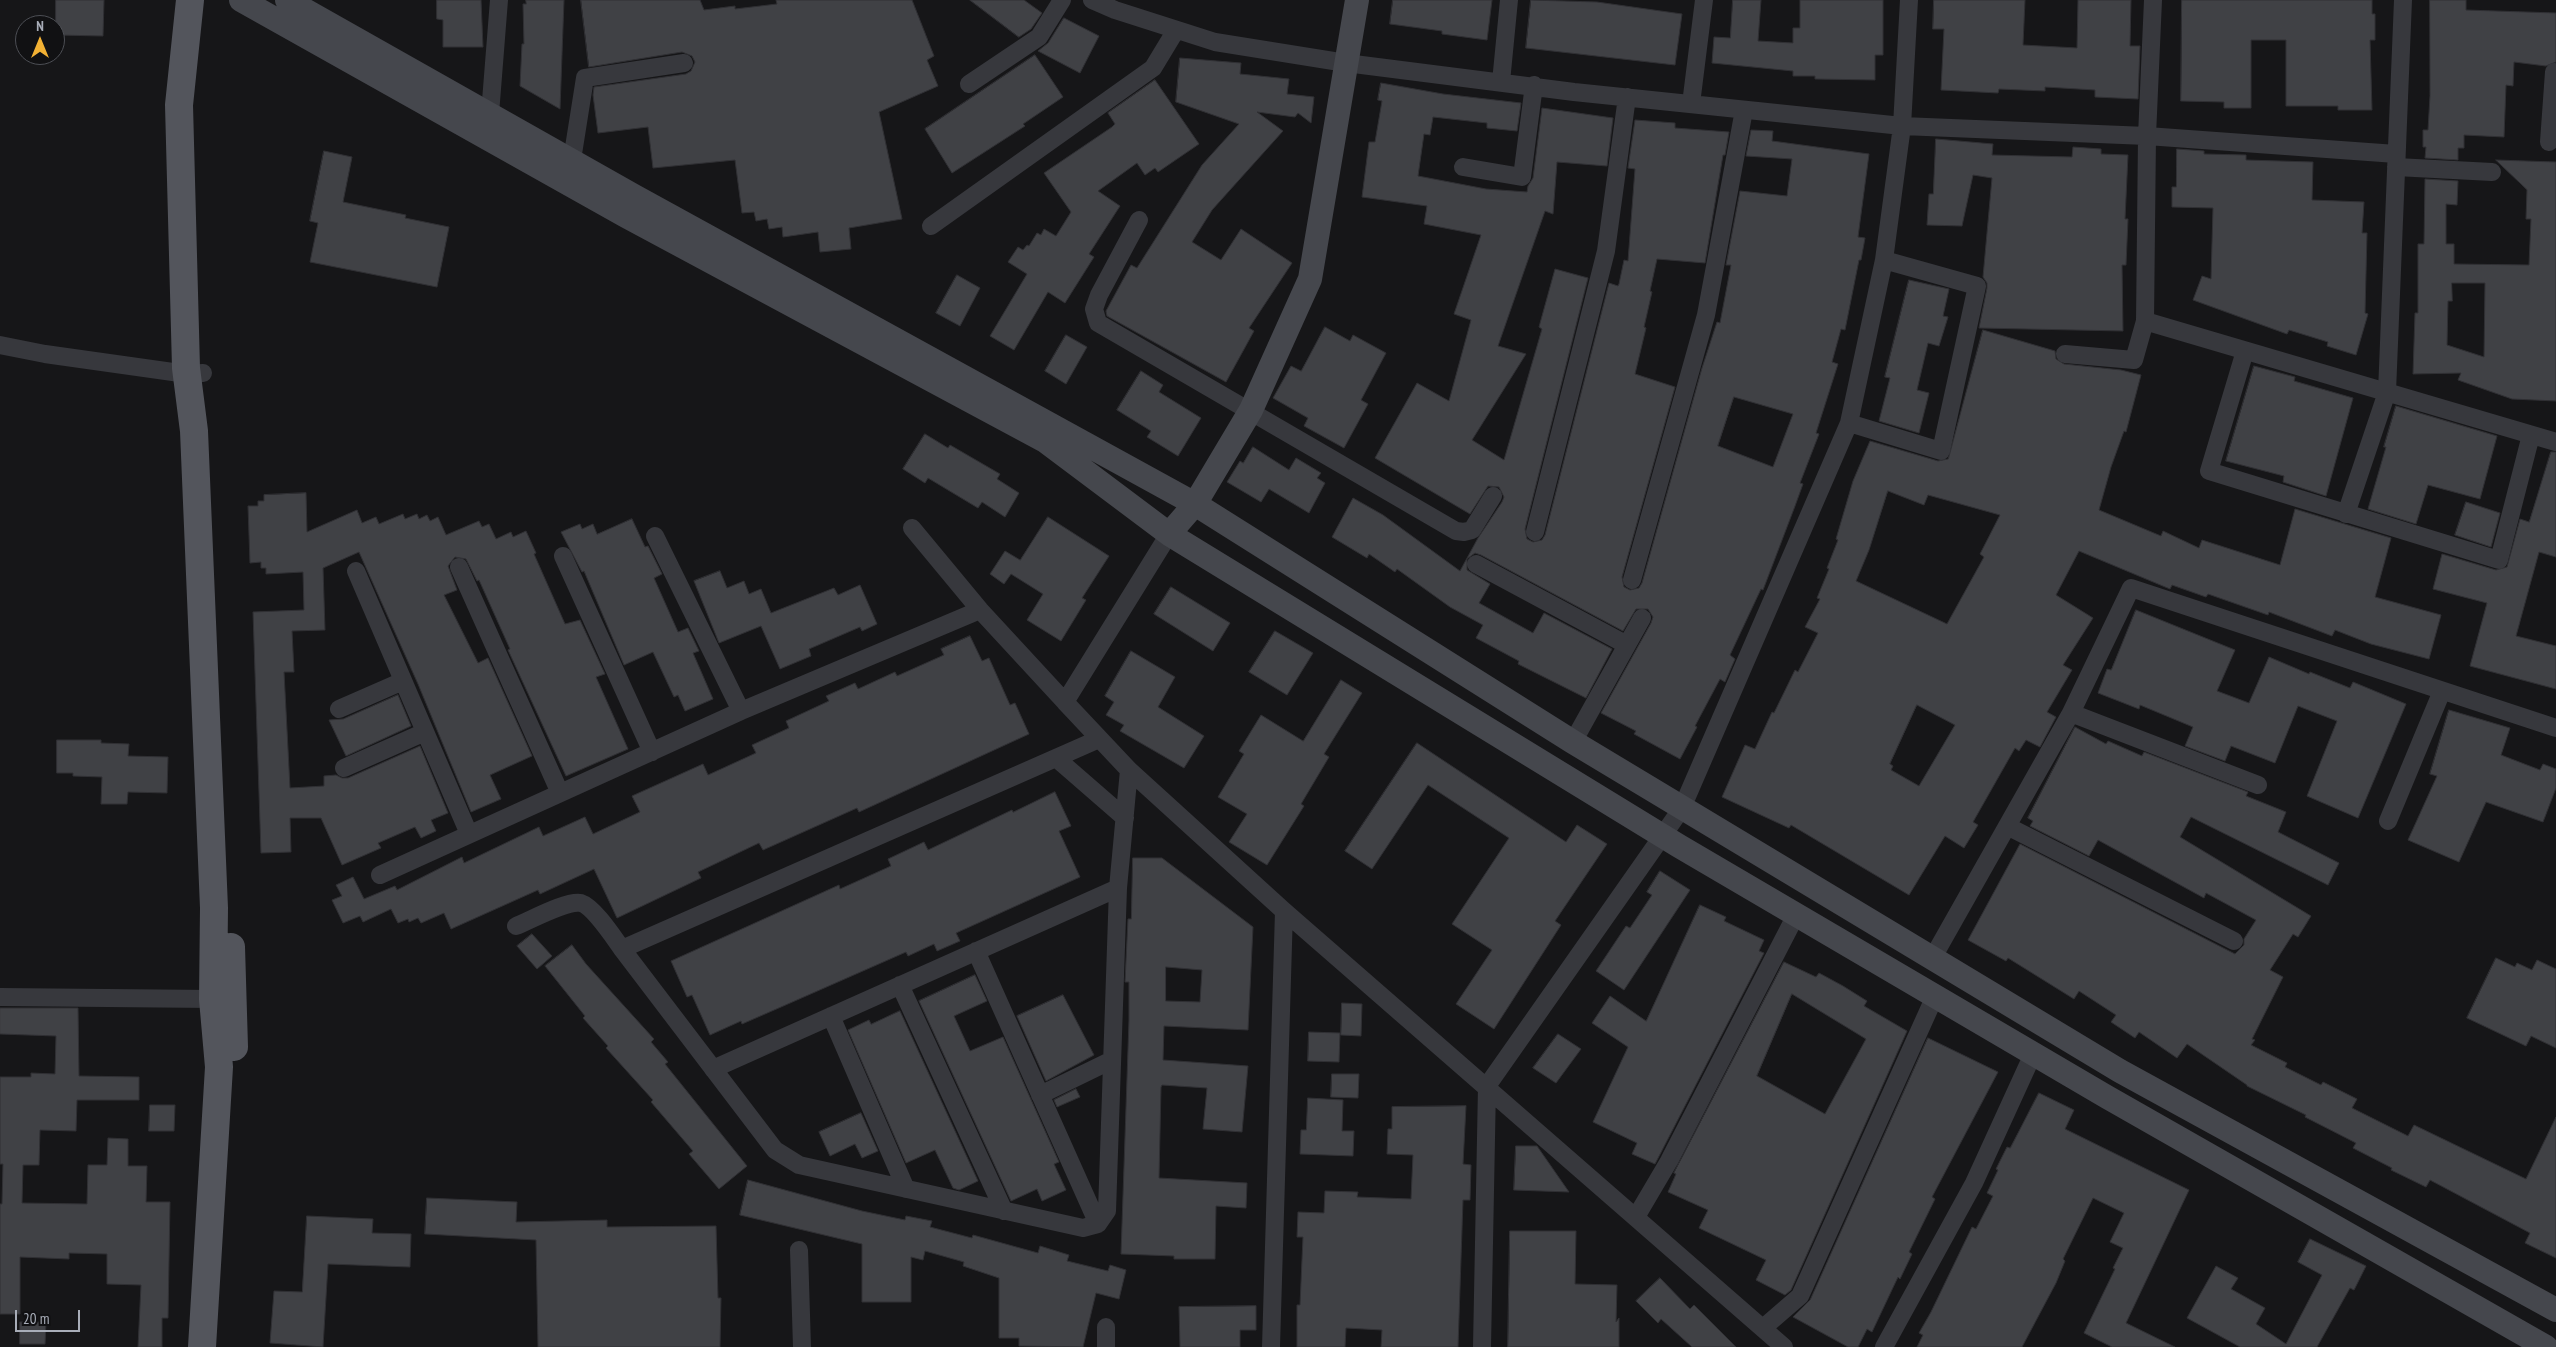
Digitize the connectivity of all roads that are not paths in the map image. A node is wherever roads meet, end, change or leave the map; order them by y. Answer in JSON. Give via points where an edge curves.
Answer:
{"nodes":[{"id":1,"x":190,"y":0,"type":"edge"},
{"id":2,"x":208,"y":0,"type":"edge"},
{"id":3,"x":241,"y":0,"type":"edge"},
{"id":4,"x":286,"y":0,"type":"edge"},
{"id":5,"x":499,"y":0,"type":"edge"},
{"id":6,"x":1062,"y":0,"type":"edge"},
{"id":7,"x":1092,"y":0,"type":"edge"},
{"id":8,"x":1358,"y":0,"type":"edge"},
{"id":9,"x":1509,"y":0,"type":"edge"},
{"id":10,"x":1704,"y":0,"type":"edge"},
{"id":11,"x":1909,"y":0,"type":"edge"},
{"id":12,"x":2153,"y":0,"type":"edge"},
{"id":13,"x":2403,"y":0,"type":"edge"},
{"id":14,"x":1115,"y":5,"type":"edge"},
{"id":15,"x":1176,"y":30,"type":"junction"},
{"id":16,"x":1346,"y":63,"type":"junction"},
{"id":17,"x":684,"y":64,"type":"dead end"},
{"id":18,"x":2556,"y":73,"type":"edge"},
{"id":19,"x":1501,"y":82,"type":"junction"},
{"id":20,"x":969,"y":84,"type":"dead end"},
{"id":21,"x":1534,"y":85,"type":"junction"},
{"id":22,"x":1627,"y":97,"type":"junction"},
{"id":23,"x":1691,"y":104,"type":"junction"},
{"id":24,"x":1744,"y":110,"type":"junction"},
{"id":25,"x":490,"y":114,"type":"junction"},
{"id":26,"x":1902,"y":126,"type":"junction"},
{"id":27,"x":2147,"y":136,"type":"junction"},
{"id":28,"x":2549,"y":142,"type":"dead end"},
{"id":29,"x":572,"y":160,"type":"junction"},
{"id":30,"x":2396,"y":160,"type":"junction"},
{"id":31,"x":1463,"y":167,"type":"dead end"},
{"id":32,"x":2492,"y":172,"type":"dead end"},
{"id":33,"x":1139,"y":220,"type":"dead end"},
{"id":34,"x":931,"y":226,"type":"dead end"},
{"id":35,"x":1884,"y":260,"type":"junction"},
{"id":36,"x":2145,"y":321,"type":"junction"},
{"id":37,"x":0,"y":345,"type":"edge"},
{"id":38,"x":2245,"y":351,"type":"junction"},
{"id":39,"x":2065,"y":354,"type":"dead end"},
{"id":40,"x":195,"y":373,"type":"junction"},
{"id":41,"x":2387,"y":392,"type":"junction"},
{"id":42,"x":1251,"y":410,"type":"junction"},
{"id":43,"x":1849,"y":423,"type":"junction"},
{"id":44,"x":2531,"y":435,"type":"junction"},
{"id":45,"x":2556,"y":442,"type":"edge"},
{"id":46,"x":1493,"y":496,"type":"dead end"},
{"id":47,"x":1195,"y":504,"type":"junction"},
{"id":48,"x":2346,"y":514,"type":"junction"},
{"id":49,"x":912,"y":528,"type":"dead end"},
{"id":50,"x":1535,"y":532,"type":"dead end"},
{"id":51,"x":1169,"y":534,"type":"junction"},
{"id":52,"x":655,"y":536,"type":"dead end"},
{"id":53,"x":564,"y":556,"type":"dead end"},
{"id":54,"x":1476,"y":564,"type":"dead end"},
{"id":55,"x":459,"y":567,"type":"dead end"},
{"id":56,"x":356,"y":572,"type":"dead end"},
{"id":57,"x":1632,"y":580,"type":"dead end"},
{"id":58,"x":980,"y":610,"type":"junction"},
{"id":59,"x":1642,"y":618,"type":"dead end"},
{"id":60,"x":1627,"y":645,"type":"junction"},
{"id":61,"x":403,"y":681,"type":"junction"},
{"id":62,"x":2442,"y":691,"type":"junction"},
{"id":63,"x":1065,"y":702,"type":"junction"},
{"id":64,"x":339,"y":709,"type":"dead end"},
{"id":65,"x":741,"y":711,"type":"junction"},
{"id":66,"x":2071,"y":712,"type":"junction"},
{"id":67,"x":2556,"y":728,"type":"edge"},
{"id":68,"x":425,"y":732,"type":"junction"},
{"id":69,"x":1099,"y":739,"type":"junction"},
{"id":70,"x":1573,"y":742,"type":"junction"},
{"id":71,"x":652,"y":752,"type":"junction"},
{"id":72,"x":1056,"y":758,"type":"junction"},
{"id":73,"x":344,"y":768,"type":"dead end"},
{"id":74,"x":1129,"y":770,"type":"junction"},
{"id":75,"x":2258,"y":784,"type":"dead end"},
{"id":76,"x":560,"y":793,"type":"junction"},
{"id":77,"x":1682,"y":808,"type":"junction"},
{"id":78,"x":1125,"y":818,"type":"junction"},
{"id":79,"x":2388,"y":821,"type":"dead end"},
{"id":80,"x":2007,"y":826,"type":"junction"},
{"id":81,"x":469,"y":834,"type":"junction"},
{"id":82,"x":1663,"y":836,"type":"junction"},
{"id":83,"x":380,"y":875,"type":"dead end"},
{"id":84,"x":1118,"y":888,"type":"junction"},
{"id":85,"x":1284,"y":910,"type":"junction"},
{"id":86,"x":1796,"y":915,"type":"junction"},
{"id":87,"x":516,"y":926,"type":"dead end"},
{"id":88,"x":2234,"y":941,"type":"dead end"},
{"id":89,"x":622,"y":949,"type":"junction"},
{"id":90,"x":976,"y":951,"type":"junction"},
{"id":91,"x":1932,"y":959,"type":"junction"},
{"id":92,"x":900,"y":985,"type":"junction"},
{"id":93,"x":1935,"y":996,"type":"junction"},
{"id":94,"x":0,"y":997,"type":"edge"},
{"id":95,"x":213,"y":999,"type":"junction"},
{"id":96,"x":831,"y":1016,"type":"junction"},
{"id":97,"x":2033,"y":1054,"type":"junction"},
{"id":98,"x":1112,"y":1060,"type":"junction"},
{"id":99,"x":713,"y":1069,"type":"junction"},
{"id":100,"x":1487,"y":1086,"type":"junction"},
{"id":101,"x":1040,"y":1094,"type":"junction"},
{"id":102,"x":906,"y":1189,"type":"junction"},
{"id":103,"x":1004,"y":1211,"type":"junction"},
{"id":104,"x":1636,"y":1217,"type":"junction"},
{"id":105,"x":1098,"y":1224,"type":"junction"},
{"id":106,"x":800,"y":1250,"type":"dead end"},
{"id":107,"x":2556,"y":1310,"type":"edge"},
{"id":108,"x":1106,"y":1327,"type":"dead end"},
{"id":109,"x":1763,"y":1328,"type":"junction"},
{"id":110,"x":202,"y":1347,"type":"edge"},
{"id":111,"x":218,"y":1347,"type":"edge"},
{"id":112,"x":802,"y":1347,"type":"edge"},
{"id":113,"x":1106,"y":1347,"type":"edge"},
{"id":114,"x":1271,"y":1347,"type":"edge"},
{"id":115,"x":1482,"y":1347,"type":"edge"},
{"id":116,"x":1784,"y":1347,"type":"edge"},
{"id":117,"x":1884,"y":1347,"type":"edge"},
{"id":118,"x":2546,"y":1347,"type":"edge"}],
"edges":[{"from":1,"to":40,"type":"main road","via":[[179,105]]},
{"from":2,"to":40,"type":"main road","via":[[196,106]]},
{"from":3,"to":51,"type":"street","via":[[626,216],[1045,441]]},
{"from":4,"to":25,"type":"street"},
{"from":5,"to":25,"type":"street"},
{"from":6,"to":20,"type":"street","via":[[1039,37]]},
{"from":7,"to":14,"type":"street"},
{"from":8,"to":16,"type":"street"},
{"from":9,"to":19,"type":"street"},
{"from":10,"to":23,"type":"street"},
{"from":11,"to":26,"type":"street"},
{"from":12,"to":27,"type":"street"},
{"from":13,"to":30,"type":"street"},
{"from":14,"to":15,"type":"street"},
{"from":15,"to":16,"type":"street","via":[[1215,42]]},
{"from":15,"to":34,"type":"street","via":[[1154,68]]},
{"from":16,"to":19,"type":"street"},
{"from":16,"to":42,"type":"street","via":[[1310,279]]},
{"from":17,"to":29,"type":"street","via":[[585,78]]},
{"from":18,"to":28,"type":"street"},
{"from":19,"to":21,"type":"street"},
{"from":21,"to":22,"type":"street"},
{"from":21,"to":31,"type":"street","via":[[1522,177]]},
{"from":22,"to":23,"type":"street"},
{"from":22,"to":50,"type":"street","via":[[1606,251]]},
{"from":23,"to":24,"type":"street"},
{"from":24,"to":26,"type":"street"},
{"from":24,"to":57,"type":"street","via":[[1706,315]]},
{"from":25,"to":29,"type":"street"},
{"from":26,"to":27,"type":"street"},
{"from":26,"to":35,"type":"street"},
{"from":27,"to":30,"type":"street"},
{"from":27,"to":36,"type":"street"},
{"from":29,"to":47,"type":"street"},
{"from":30,"to":32,"type":"street"},
{"from":30,"to":41,"type":"street"},
{"from":33,"to":42,"type":"street","via":[[1099,295],[1094,309],[1098,323]]},
{"from":35,"to":43,"type":"street"},
{"from":35,"to":43,"type":"street","via":[[1978,286],[1941,451]]},
{"from":36,"to":38,"type":"street"},
{"from":36,"to":39,"type":"street","via":[[2134,360]]},
{"from":37,"to":40,"type":"street","via":[[45,354]]},
{"from":38,"to":41,"type":"street"},
{"from":38,"to":48,"type":"street","via":[[2209,471]]},
{"from":40,"to":95,"type":"main road","via":[[194,431],[214,908]]},
{"from":40,"to":111,"type":"main road","via":[[210,440],[235,1067]]},
{"from":41,"to":44,"type":"street"},
{"from":41,"to":48,"type":"street"},
{"from":42,"to":46,"type":"street","via":[[1456,531],[1472,530]]},
{"from":42,"to":47,"type":"street"},
{"from":43,"to":77,"type":"street"},
{"from":44,"to":45,"type":"street"},
{"from":44,"to":48,"type":"street","via":[[2500,560]]},
{"from":47,"to":51,"type":"street"},
{"from":47,"to":70,"type":"street"},
{"from":49,"to":58,"type":"street"},
{"from":51,"to":63,"type":"street"},
{"from":51,"to":82,"type":"street"},
{"from":52,"to":65,"type":"street"},
{"from":53,"to":71,"type":"street"},
{"from":54,"to":60,"type":"street"},
{"from":55,"to":76,"type":"street"},
{"from":56,"to":61,"type":"street"},
{"from":58,"to":63,"type":"street"},
{"from":58,"to":65,"type":"street"},
{"from":59,"to":60,"type":"street"},
{"from":60,"to":70,"type":"street"},
{"from":61,"to":64,"type":"street"},
{"from":61,"to":68,"type":"street"},
{"from":62,"to":66,"type":"street","via":[[2131,588]]},
{"from":62,"to":67,"type":"street"},
{"from":62,"to":79,"type":"street"},
{"from":63,"to":69,"type":"street"},
{"from":65,"to":71,"type":"street"},
{"from":66,"to":75,"type":"street"},
{"from":66,"to":80,"type":"street"},
{"from":68,"to":73,"type":"street"},
{"from":68,"to":81,"type":"street"},
{"from":69,"to":72,"type":"street"},
{"from":69,"to":74,"type":"street"},
{"from":70,"to":77,"type":"street"},
{"from":71,"to":76,"type":"street"},
{"from":72,"to":78,"type":"street"},
{"from":72,"to":89,"type":"street"},
{"from":74,"to":78,"type":"street"},
{"from":74,"to":85,"type":"street"},
{"from":76,"to":81,"type":"street"},
{"from":77,"to":82,"type":"street"},
{"from":77,"to":91,"type":"street"},
{"from":78,"to":84,"type":"street"},
{"from":80,"to":88,"type":"street"},
{"from":80,"to":91,"type":"street"},
{"from":81,"to":83,"type":"street"},
{"from":82,"to":86,"type":"street"},
{"from":82,"to":100,"type":"street"},
{"from":84,"to":90,"type":"street"},
{"from":84,"to":98,"type":"street"},
{"from":85,"to":100,"type":"street"},
{"from":85,"to":114,"type":"street"},
{"from":86,"to":93,"type":"street"},
{"from":86,"to":104,"type":"street"},
{"from":87,"to":89,"type":"street","via":[[570,903],[582,903],[592,910]]},
{"from":89,"to":99,"type":"street"},
{"from":90,"to":92,"type":"street"},
{"from":90,"to":101,"type":"street"},
{"from":91,"to":107,"type":"street","via":[[2120,1071]]},
{"from":92,"to":96,"type":"street"},
{"from":92,"to":103,"type":"street"},
{"from":93,"to":97,"type":"street"},
{"from":93,"to":109,"type":"street","via":[[1800,1296]]},
{"from":94,"to":95,"type":"street"},
{"from":95,"to":110,"type":"main road","via":[[219,1067]]},
{"from":96,"to":99,"type":"street"},
{"from":96,"to":102,"type":"street"},
{"from":97,"to":117,"type":"street","via":[[1974,1183]]},
{"from":97,"to":118,"type":"street"},
{"from":98,"to":101,"type":"street"},
{"from":98,"to":105,"type":"street","via":[[1107,1211]]},
{"from":99,"to":102,"type":"street","via":[[775,1150],[800,1165]]},
{"from":100,"to":104,"type":"street"},
{"from":100,"to":115,"type":"street"},
{"from":101,"to":105,"type":"street"},
{"from":102,"to":103,"type":"street"},
{"from":103,"to":105,"type":"street","via":[[1082,1228]]},
{"from":104,"to":109,"type":"street"},
{"from":106,"to":112,"type":"street"},
{"from":108,"to":113,"type":"street"},
{"from":109,"to":116,"type":"street"}]}
